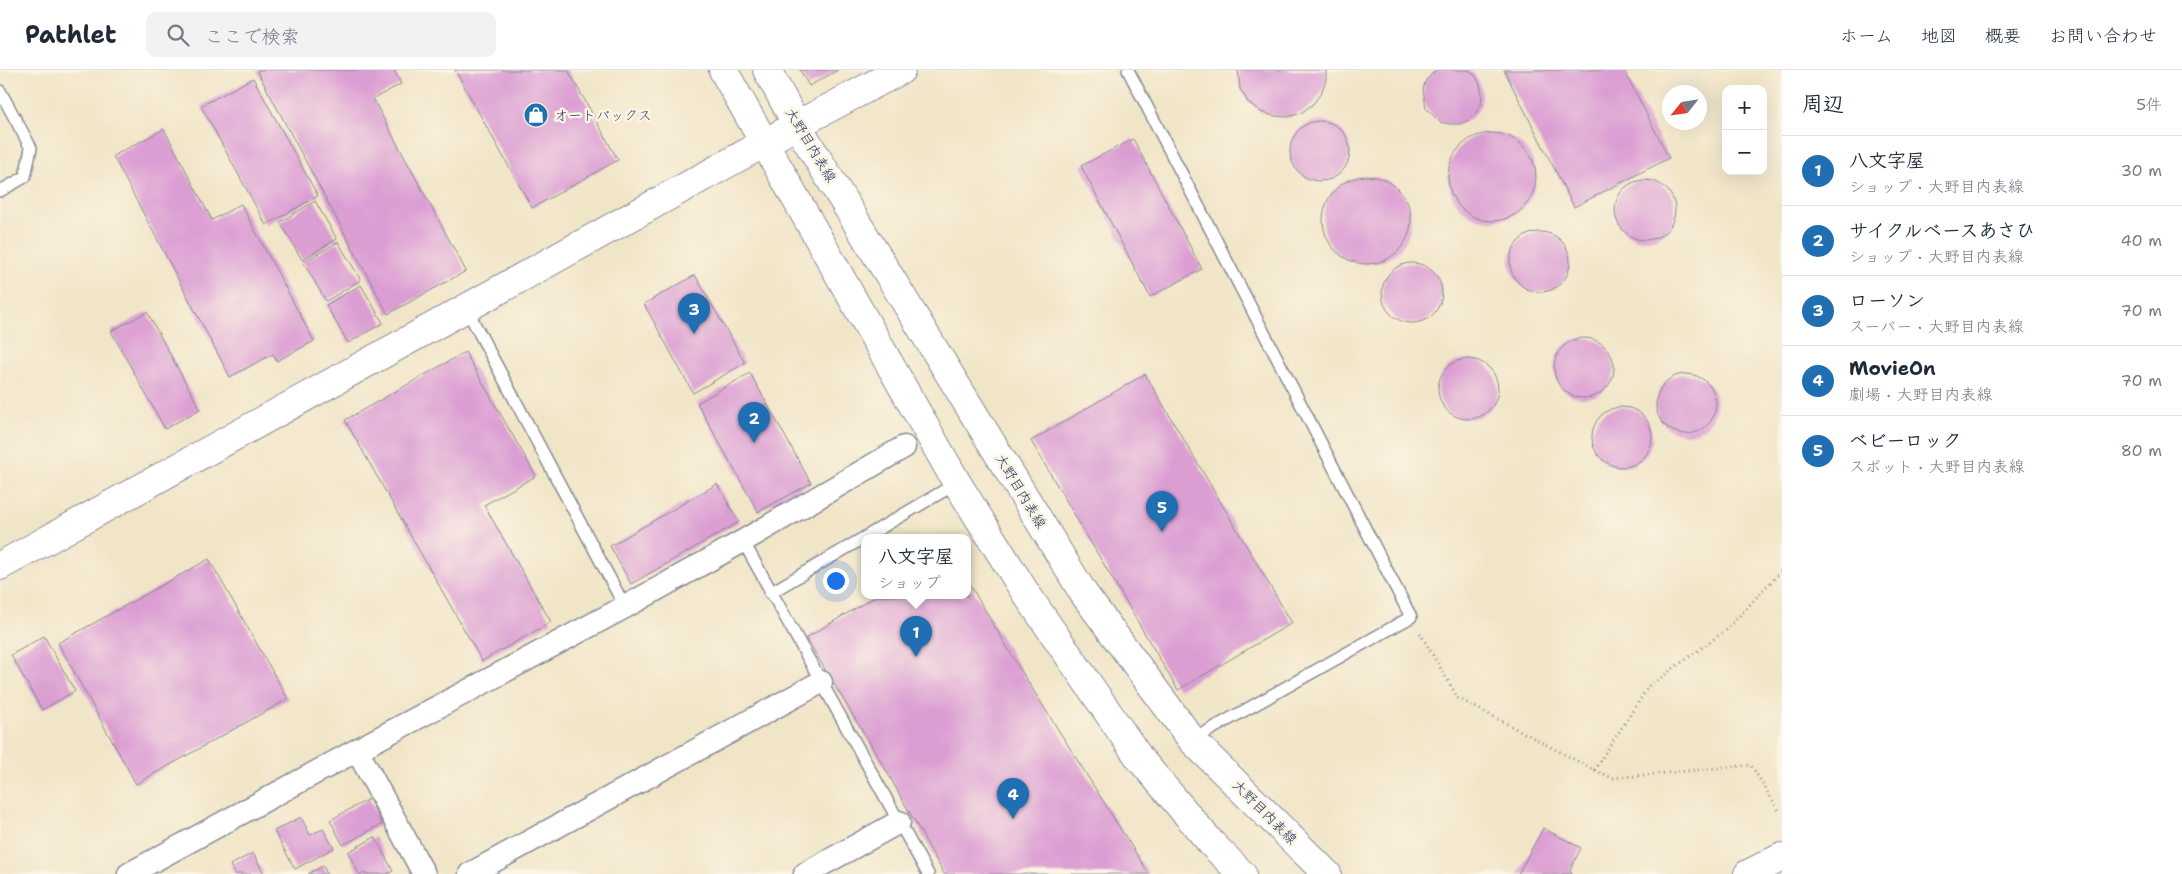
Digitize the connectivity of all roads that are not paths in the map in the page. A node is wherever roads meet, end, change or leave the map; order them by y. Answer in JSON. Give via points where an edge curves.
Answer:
{"nodes":[{"id":1,"x":723,"y":70,"type":"edge"},
{"id":2,"x":767,"y":70,"type":"edge"},
{"id":3,"x":901,"y":70,"type":"edge"},
{"id":4,"x":1128,"y":70,"type":"edge"},
{"id":5,"x":0,"y":91,"type":"edge"},
{"id":6,"x":797,"y":124,"type":"junction"},
{"id":7,"x":765,"y":144,"type":"junction"},
{"id":8,"x":0,"y":191,"type":"edge"},
{"id":9,"x":466,"y":308,"type":"junction"},
{"id":10,"x":904,"y":447,"type":"dead end"},
{"id":11,"x":957,"y":483,"type":"junction"},
{"id":12,"x":870,"y":534,"type":"edge"},
{"id":13,"x":861,"y":539,"type":"edge"},
{"id":14,"x":743,"y":541,"type":"junction"},
{"id":15,"x":2,"y":559,"type":"edge"},
{"id":16,"x":770,"y":593,"type":"junction"},
{"id":17,"x":625,"y":607,"type":"junction"},
{"id":18,"x":821,"y":682,"type":"junction"},
{"id":19,"x":1192,"y":740,"type":"junction"},
{"id":20,"x":357,"y":750,"type":"junction"},
{"id":21,"x":899,"y":822,"type":"junction"},
{"id":22,"x":1782,"y":857,"type":"edge"},
{"id":23,"x":129,"y":874,"type":"edge"},
{"id":24,"x":424,"y":874,"type":"edge"},
{"id":25,"x":470,"y":874,"type":"edge"},
{"id":26,"x":805,"y":874,"type":"edge"},
{"id":27,"x":928,"y":874,"type":"edge"},
{"id":28,"x":1242,"y":874,"type":"edge"},
{"id":29,"x":1327,"y":874,"type":"edge"},
{"id":30,"x":1748,"y":874,"type":"edge"}],
"edges":[{"from":1,"to":7,"type":"main road"},
{"from":2,"to":6,"type":"main road","name":"大野目内表線"},
{"from":3,"to":6,"type":"main road"},
{"from":4,"to":19,"type":"lane","via":[[1411,617]]},
{"from":5,"to":8,"type":"lane","via":[[31,148],[25,177]]},
{"from":6,"to":7,"type":"main road"},
{"from":6,"to":19,"type":"main road","name":"大野目内表線","via":[[1084,594]]},
{"from":7,"to":9,"type":"main road"},
{"from":7,"to":11,"type":"main road"},
{"from":9,"to":15,"type":"main road"},
{"from":9,"to":17,"type":"lane"},
{"from":10,"to":14,"type":"street"},
{"from":11,"to":12,"type":"lane"},
{"from":11,"to":28,"type":"main road","via":[[1025,592],[1140,760]]},
{"from":13,"to":16,"type":"lane"},
{"from":14,"to":16,"type":"lane"},
{"from":14,"to":17,"type":"street"},
{"from":16,"to":18,"type":"lane"},
{"from":17,"to":20,"type":"street"},
{"from":18,"to":21,"type":"lane"},
{"from":18,"to":25,"type":"street"},
{"from":19,"to":29,"type":"main road","name":"大野目内表線"},
{"from":20,"to":23,"type":"street"},
{"from":20,"to":24,"type":"street"},
{"from":21,"to":26,"type":"street"},
{"from":21,"to":27,"type":"lane"},
{"from":22,"to":30,"type":"main road"}]}
